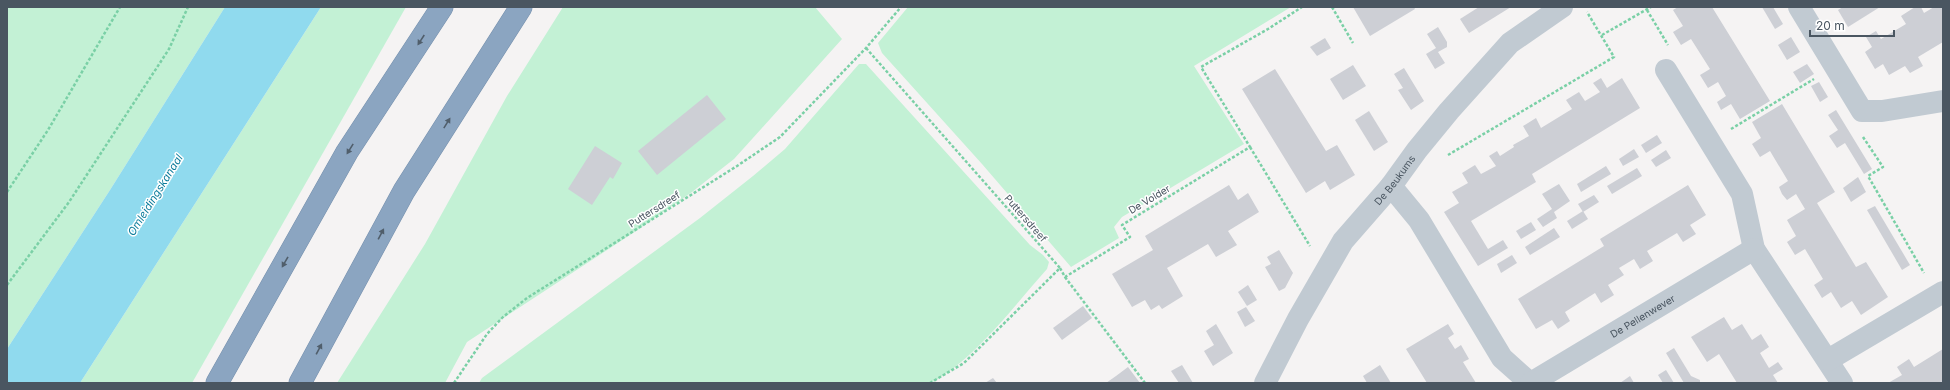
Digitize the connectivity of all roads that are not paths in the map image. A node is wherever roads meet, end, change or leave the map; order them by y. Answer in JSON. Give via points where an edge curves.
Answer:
{"nodes":[{"id":1,"x":442,"y":7,"type":"edge"},
{"id":2,"x":521,"y":7,"type":"edge"},
{"id":3,"x":1562,"y":7,"type":"edge"},
{"id":4,"x":1799,"y":7,"type":"edge"},
{"id":5,"x":1666,"y":70,"type":"road end"},
{"id":6,"x":1943,"y":101,"type":"edge"},
{"id":7,"x":1392,"y":186,"type":"junction"},
{"id":8,"x":1754,"y":249,"type":"junction"},
{"id":9,"x":1940,"y":293,"type":"edge"},
{"id":10,"x":1828,"y":360,"type":"junction"},
{"id":11,"x":217,"y":383,"type":"edge"},
{"id":12,"x":300,"y":383,"type":"edge"},
{"id":13,"x":1265,"y":383,"type":"edge"},
{"id":14,"x":1531,"y":383,"type":"edge"},
{"id":15,"x":1842,"y":383,"type":"edge"}],
"edges":[{"from":1,"to":11,"type":"highway","one_way":true,"via":[[347,152]]},
{"from":12,"to":2,"type":"highway","one_way":true,"via":[[404,191]]},
{"from":3,"to":7,"type":"street","name":"De Beukums","via":[[1510,43],[1449,111]]},
{"from":4,"to":6,"type":"street","via":[[1862,111],[1882,111]]},
{"from":5,"to":8,"type":"street","via":[[1742,194]]},
{"from":7,"to":13,"type":"street","name":"De Beukums","via":[[1343,241]]},
{"from":7,"to":14,"type":"street","name":"De Pellenwever","via":[[1419,220],[1502,358]]},
{"from":8,"to":10,"type":"street"},
{"from":8,"to":14,"type":"street","name":"De Pellenwever"},
{"from":9,"to":10,"type":"street"},
{"from":10,"to":15,"type":"street"}]}
